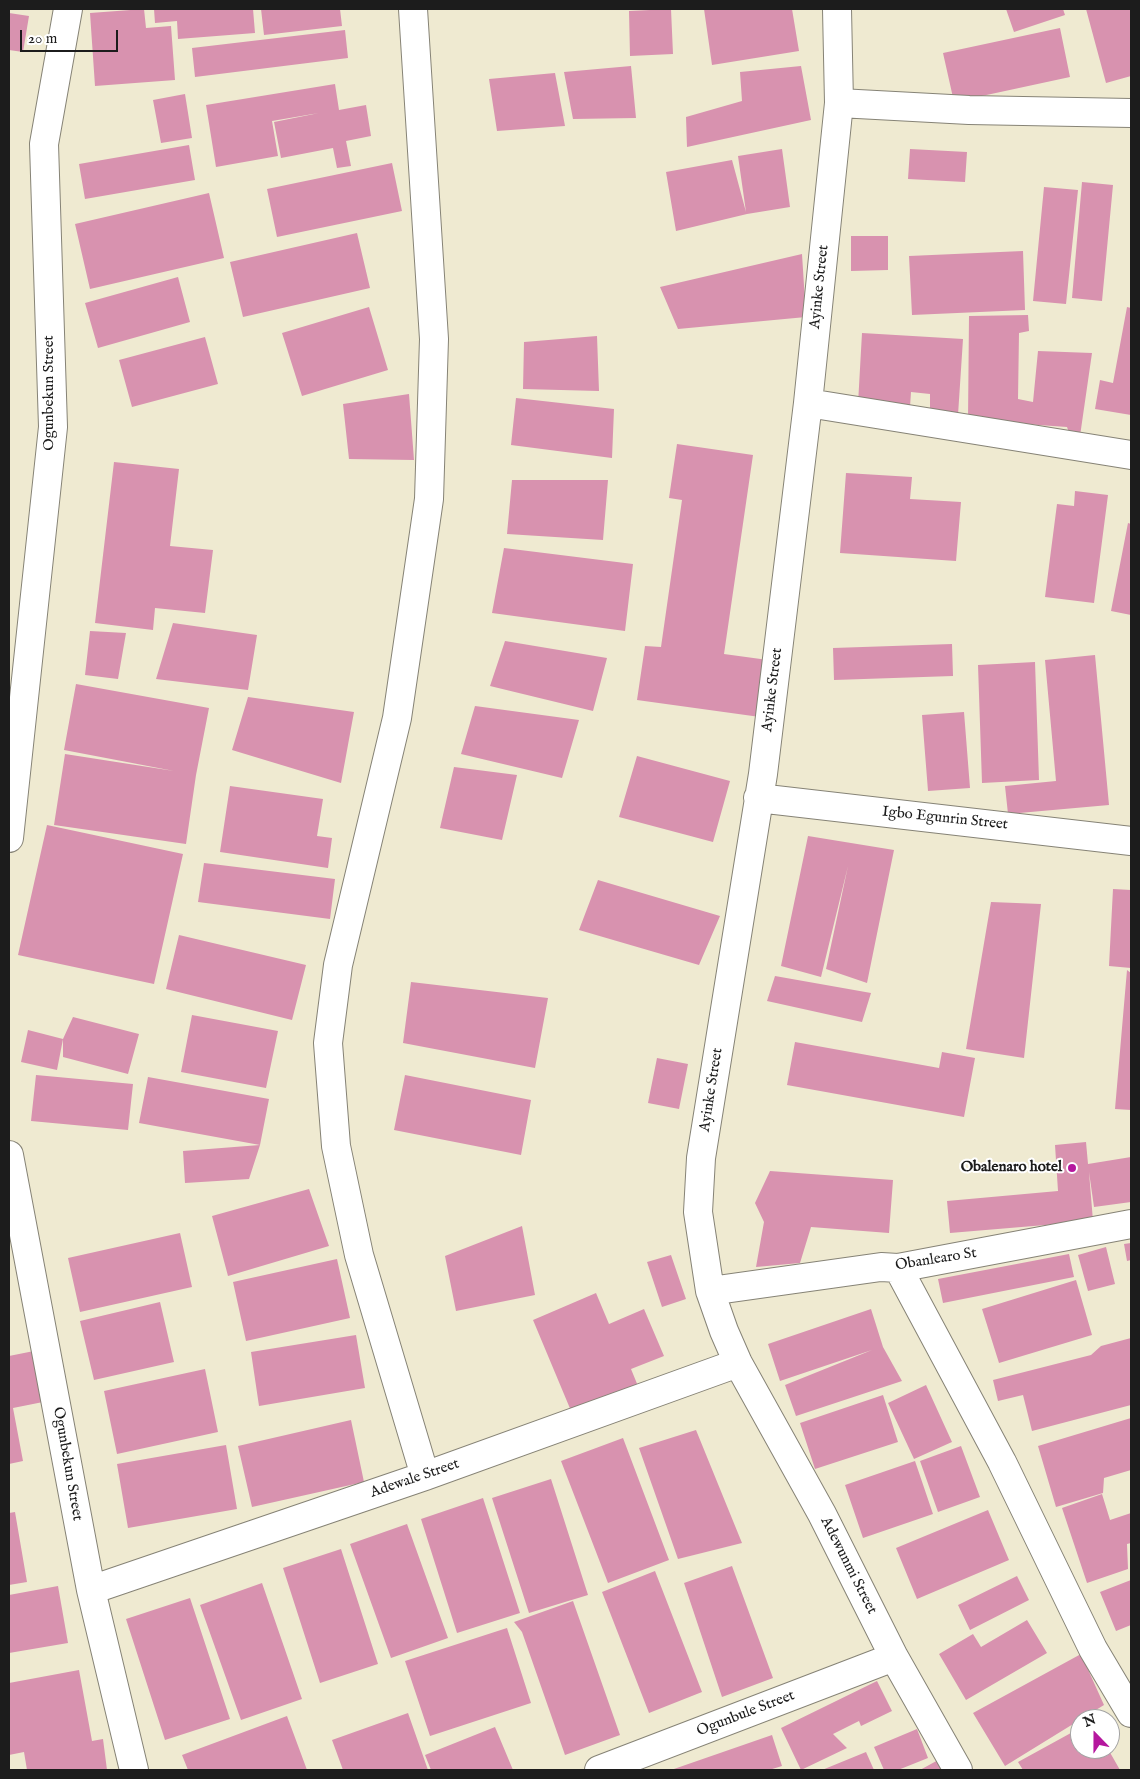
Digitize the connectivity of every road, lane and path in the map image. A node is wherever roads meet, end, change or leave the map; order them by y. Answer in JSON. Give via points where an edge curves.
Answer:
{"nodes":[{"id":1,"x":68,"y":9,"type":"edge"},
{"id":2,"x":413,"y":9,"type":"edge"},
{"id":3,"x":837,"y":9,"type":"edge"},
{"id":4,"x":839,"y":103,"type":"junction"},
{"id":5,"x":1131,"y":113,"type":"edge"},
{"id":6,"x":808,"y":403,"type":"junction"},
{"id":7,"x":1131,"y":455,"type":"edge"},
{"id":8,"x":758,"y":798,"type":"junction"},
{"id":9,"x":9,"y":838,"type":"edge"},
{"id":10,"x":1131,"y":840,"type":"edge"},
{"id":11,"x":9,"y":1155,"type":"edge"},
{"id":12,"x":1131,"y":1224,"type":"edge"},
{"id":13,"x":898,"y":1268,"type":"junction"},
{"id":14,"x":710,"y":1291,"type":"junction"},
{"id":15,"x":738,"y":1363,"type":"junction"},
{"id":16,"x":425,"y":1476,"type":"junction"},
{"id":17,"x":90,"y":1590,"type":"junction"},
{"id":18,"x":894,"y":1657,"type":"junction"},
{"id":19,"x":1131,"y":1714,"type":"edge"},
{"id":20,"x":134,"y":1770,"type":"edge"},
{"id":21,"x":599,"y":1770,"type":"edge"},
{"id":22,"x":958,"y":1770,"type":"edge"}],
"edges":[{"from":1,"to":9,"type":"street","name":"Ogunbekun Street","via":[[44,144],[53,427]]},
{"from":2,"to":16,"type":"street","via":[[434,339],[429,499],[397,718],[338,965],[328,1043],[336,1146],[359,1255]]},
{"from":3,"to":4,"type":"street","name":"Ayinke Street"},
{"from":4,"to":5,"type":"street","via":[[969,110]]},
{"from":4,"to":6,"type":"street","name":"Ayinke Street"},
{"from":6,"to":7,"type":"street"},
{"from":6,"to":8,"type":"street","name":"Ayinke Street"},
{"from":8,"to":10,"type":"street","name":"Igbo Egunrin Street"},
{"from":8,"to":14,"type":"street","name":"Ayinke Street","via":[[701,1158],[698,1212]]},
{"from":11,"to":17,"type":"street","name":"Ogunbekun Street"},
{"from":12,"to":13,"type":"street","name":"Obanlearo St"},
{"from":13,"to":14,"type":"street","name":"Obanlearo St","via":[[881,1267]]},
{"from":13,"to":19,"type":"street","via":[[1002,1462],[1093,1649]]},
{"from":14,"to":15,"type":"street","name":"Ayinke Street"},
{"from":15,"to":16,"type":"street","name":"Adewale Street"},
{"from":15,"to":18,"type":"street","name":"Adewunmi Street","via":[[822,1514]]},
{"from":16,"to":17,"type":"street","name":"Adewale Street"},
{"from":17,"to":20,"type":"street","name":"Ogunbekun Street"},
{"from":18,"to":21,"type":"street","name":"Ogunbule Street"},
{"from":18,"to":22,"type":"street","name":"Adewunmi Street"}]}
